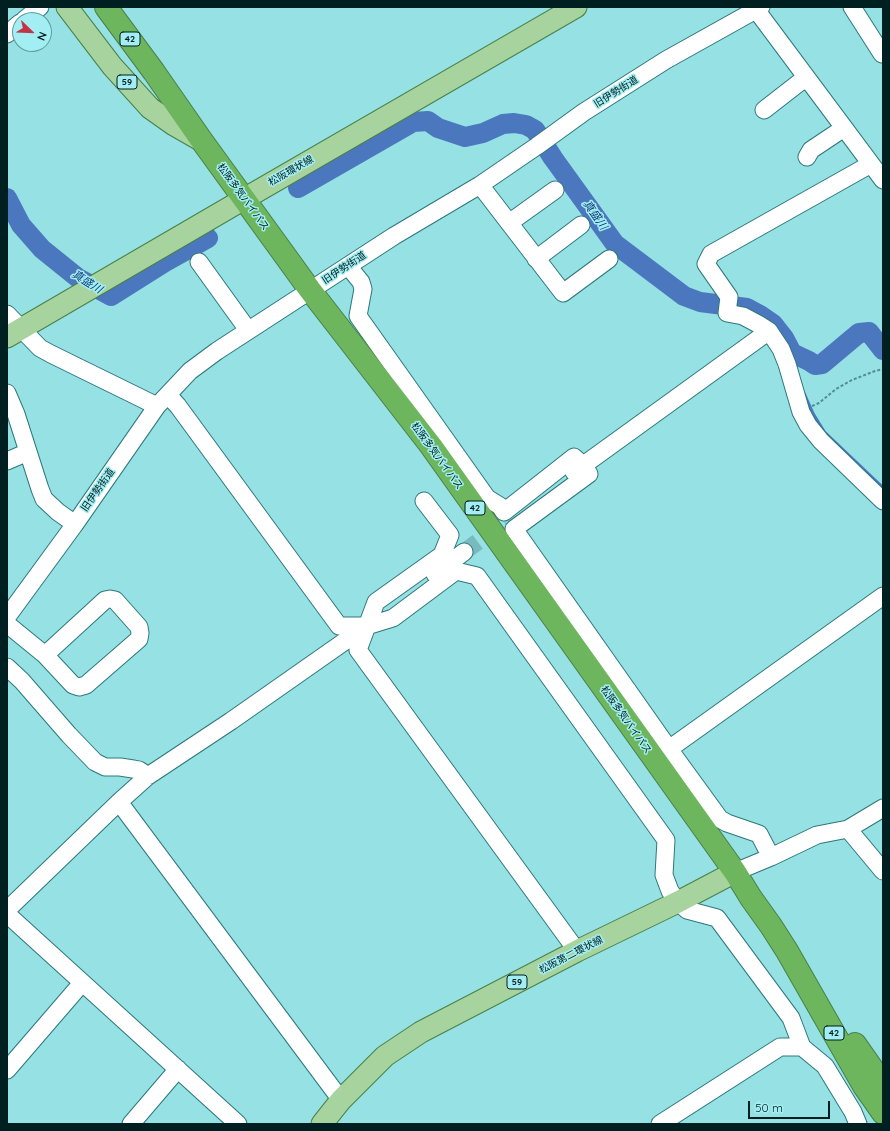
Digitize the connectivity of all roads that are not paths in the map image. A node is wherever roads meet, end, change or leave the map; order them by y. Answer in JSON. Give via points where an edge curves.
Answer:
{"nodes":[{"id":1,"x":67,"y":7,"type":"edge"},
{"id":2,"x":106,"y":7,"type":"edge"},
{"id":3,"x":576,"y":7,"type":"edge"},
{"id":4,"x":852,"y":7,"type":"edge"},
{"id":5,"x":757,"y":8,"type":"edge"},
{"id":6,"x":882,"y":54,"type":"dead end"},
{"id":7,"x":807,"y":80,"type":"junction"},
{"id":8,"x":764,"y":110,"type":"dead end"},
{"id":9,"x":844,"y":128,"type":"junction"},
{"id":10,"x":202,"y":141,"type":"junction"},
{"id":11,"x":807,"y":157,"type":"dead end"},
{"id":12,"x":872,"y":164,"type":"junction"},
{"id":13,"x":883,"y":180,"type":"edge"},
{"id":14,"x":480,"y":185,"type":"junction"},
{"id":15,"x":555,"y":190,"type":"dead end"},
{"id":16,"x":244,"y":198,"type":"junction"},
{"id":17,"x":509,"y":223,"type":"junction"},
{"id":18,"x":581,"y":226,"type":"dead end"},
{"id":19,"x":536,"y":258,"type":"junction"},
{"id":20,"x":609,"y":259,"type":"dead end"},
{"id":21,"x":199,"y":262,"type":"dead end"},
{"id":22,"x":348,"y":266,"type":"junction"},
{"id":23,"x":310,"y":290,"type":"junction"},
{"id":24,"x":12,"y":327,"type":"edge"},
{"id":25,"x":248,"y":330,"type":"junction"},
{"id":26,"x":768,"y":331,"type":"junction"},
{"id":27,"x":7,"y":393,"type":"edge"},
{"id":28,"x":162,"y":400,"type":"junction"},
{"id":29,"x":28,"y":452,"type":"junction"},
{"id":30,"x":7,"y":461,"type":"edge"},
{"id":31,"x":583,"y":465,"type":"junction"},
{"id":32,"x":883,"y":500,"type":"edge"},
{"id":33,"x":424,"y":501,"type":"dead end"},
{"id":34,"x":504,"y":522,"type":"tunnel mouth"},
{"id":35,"x":75,"y":524,"type":"junction"},
{"id":36,"x":464,"y":552,"type":"tunnel mouth"},
{"id":37,"x":883,"y":596,"type":"edge"},
{"id":38,"x":7,"y":617,"type":"edge"},
{"id":39,"x":7,"y":624,"type":"edge"},
{"id":40,"x":367,"y":626,"type":"junction"},
{"id":41,"x":45,"y":655,"type":"junction"},
{"id":42,"x":7,"y":667,"type":"edge"},
{"id":43,"x":669,"y":749,"type":"junction"},
{"id":44,"x":148,"y":776,"type":"junction"},
{"id":45,"x":119,"y":802,"type":"junction"},
{"id":46,"x":883,"y":808,"type":"edge"},
{"id":47,"x":848,"y":829,"type":"junction"},
{"id":48,"x":772,"y":857,"type":"junction"},
{"id":49,"x":883,"y":871,"type":"edge"},
{"id":50,"x":735,"y":872,"type":"junction"},
{"id":51,"x":678,"y":902,"type":"junction"},
{"id":52,"x":7,"y":910,"type":"edge"},
{"id":53,"x":7,"y":914,"type":"edge"},
{"id":54,"x":577,"y":951,"type":"junction"},
{"id":55,"x":787,"y":951,"type":"junction"},
{"id":56,"x":82,"y":983,"type":"junction"},
{"id":57,"x":802,"y":1047,"type":"junction"},
{"id":58,"x":178,"y":1069,"type":"junction"},
{"id":59,"x":7,"y":1070,"type":"edge"},
{"id":60,"x":883,"y":1084,"type":"edge"},
{"id":61,"x":341,"y":1100,"type":"junction"},
{"id":62,"x":883,"y":1113,"type":"edge"},
{"id":63,"x":130,"y":1124,"type":"edge"},
{"id":64,"x":238,"y":1124,"type":"edge"},
{"id":65,"x":322,"y":1124,"type":"edge"},
{"id":66,"x":660,"y":1124,"type":"edge"},
{"id":67,"x":858,"y":1124,"type":"edge"}],
"edges":[{"from":1,"to":10,"type":"main road","number":"59","via":[[112,66],[150,108]]},
{"from":2,"to":10,"type":"highway","name":"松阪多気バイパス","number":"42"},
{"from":3,"to":16,"type":"main road","name":"松阪環状線"},
{"from":4,"to":6,"type":"street"},
{"from":5,"to":7,"type":"street"},
{"from":5,"to":14,"type":"street","name":"旧伊勢街道","via":[[666,60],[584,112]]},
{"from":7,"to":8,"type":"street","via":[[800,82]]},
{"from":7,"to":9,"type":"street"},
{"from":9,"to":11,"type":"street","via":[[811,150]]},
{"from":9,"to":12,"type":"street"},
{"from":10,"to":16,"type":"highway","name":"松阪多気バイパス","number":"42"},
{"from":12,"to":13,"type":"street"},
{"from":12,"to":26,"type":"street","via":[[711,254],[706,264],[728,305]]},
{"from":14,"to":17,"type":"street"},
{"from":14,"to":22,"type":"street","name":"旧伊勢街道"},
{"from":15,"to":17,"type":"street"},
{"from":16,"to":23,"type":"highway","name":"松阪多気バイパス","number":"42"},
{"from":16,"to":24,"type":"main road","name":"松阪環状線","via":[[65,303]]},
{"from":17,"to":19,"type":"street"},
{"from":18,"to":19,"type":"street"},
{"from":19,"to":20,"type":"street","via":[[563,293]]},
{"from":21,"to":25,"type":"street"},
{"from":22,"to":23,"type":"street","name":"旧伊勢街道"},
{"from":22,"to":31,"type":"street","via":[[361,282],[358,316],[487,498],[500,506],[504,512],[574,457]]},
{"from":23,"to":25,"type":"street","name":"旧伊勢街道"},
{"from":23,"to":50,"type":"highway","name":"松阪多気バイパス","number":"42","via":[[431,446]]},
{"from":24,"to":28,"type":"street","via":[[51,354]]},
{"from":25,"to":28,"type":"street","name":"旧伊勢街道","via":[[190,371]]},
{"from":26,"to":31,"type":"street"},
{"from":26,"to":32,"type":"street","via":[[781,349],[801,412],[808,425],[821,441]]},
{"from":27,"to":29,"type":"street"},
{"from":28,"to":35,"type":"street","name":"旧伊勢街道"},
{"from":28,"to":40,"type":"street","via":[[178,406],[339,626]]},
{"from":29,"to":30,"type":"street"},
{"from":29,"to":35,"type":"street","via":[[44,499]]},
{"from":31,"to":34,"type":"street"},
{"from":31,"to":43,"type":"street","via":[[589,474],[514,529]]},
{"from":33,"to":40,"type":"street","via":[[450,535],[442,555],[376,602]]},
{"from":35,"to":38,"type":"street","name":"旧伊勢街道"},
{"from":36,"to":40,"type":"street"},
{"from":37,"to":43,"type":"street"},
{"from":39,"to":41,"type":"street"},
{"from":40,"to":44,"type":"street"},
{"from":40,"to":51,"type":"street","via":[[393,618],[456,572],[477,576],[666,840],[664,875],[670,891]]},
{"from":40,"to":54,"type":"street","via":[[358,650]]},
{"from":41,"to":41,"type":"street","via":[[73,685],[86,685],[139,639],[139,627],[115,600],[104,600]]},
{"from":42,"to":44,"type":"street","via":[[95,762],[105,767],[133,768]]},
{"from":43,"to":48,"type":"street","via":[[720,819],[759,834]]},
{"from":44,"to":45,"type":"street"},
{"from":45,"to":52,"type":"street"},
{"from":45,"to":61,"type":"street"},
{"from":46,"to":47,"type":"street"},
{"from":47,"to":48,"type":"street","via":[[817,835]]},
{"from":47,"to":49,"type":"street"},
{"from":48,"to":50,"type":"street"},
{"from":50,"to":51,"type":"main road","name":"松阪第二環状線","number":"59"},
{"from":50,"to":55,"type":"highway","name":"松阪多気バイパス","number":"42"},
{"from":51,"to":54,"type":"main road","name":"松阪第二環状線","number":"59"},
{"from":51,"to":57,"type":"street","via":[[687,910],[717,918],[791,1018]]},
{"from":53,"to":56,"type":"street"},
{"from":54,"to":61,"type":"main road","name":"松阪第二環状線","number":"59","via":[[421,1032],[385,1056]]},
{"from":55,"to":60,"type":"highway","name":"松阪多気バイパス","number":"42"},
{"from":55,"to":62,"type":"highway","name":"松阪多気バイパス","number":"42","via":[[864,1086]]},
{"from":56,"to":58,"type":"street"},
{"from":56,"to":59,"type":"street"},
{"from":57,"to":66,"type":"street","via":[[780,1048]]},
{"from":57,"to":67,"type":"street","via":[[826,1066]]},
{"from":58,"to":63,"type":"street"},
{"from":58,"to":64,"type":"street"},
{"from":61,"to":65,"type":"main road","name":"松阪第二環状線","number":"59"}]}
